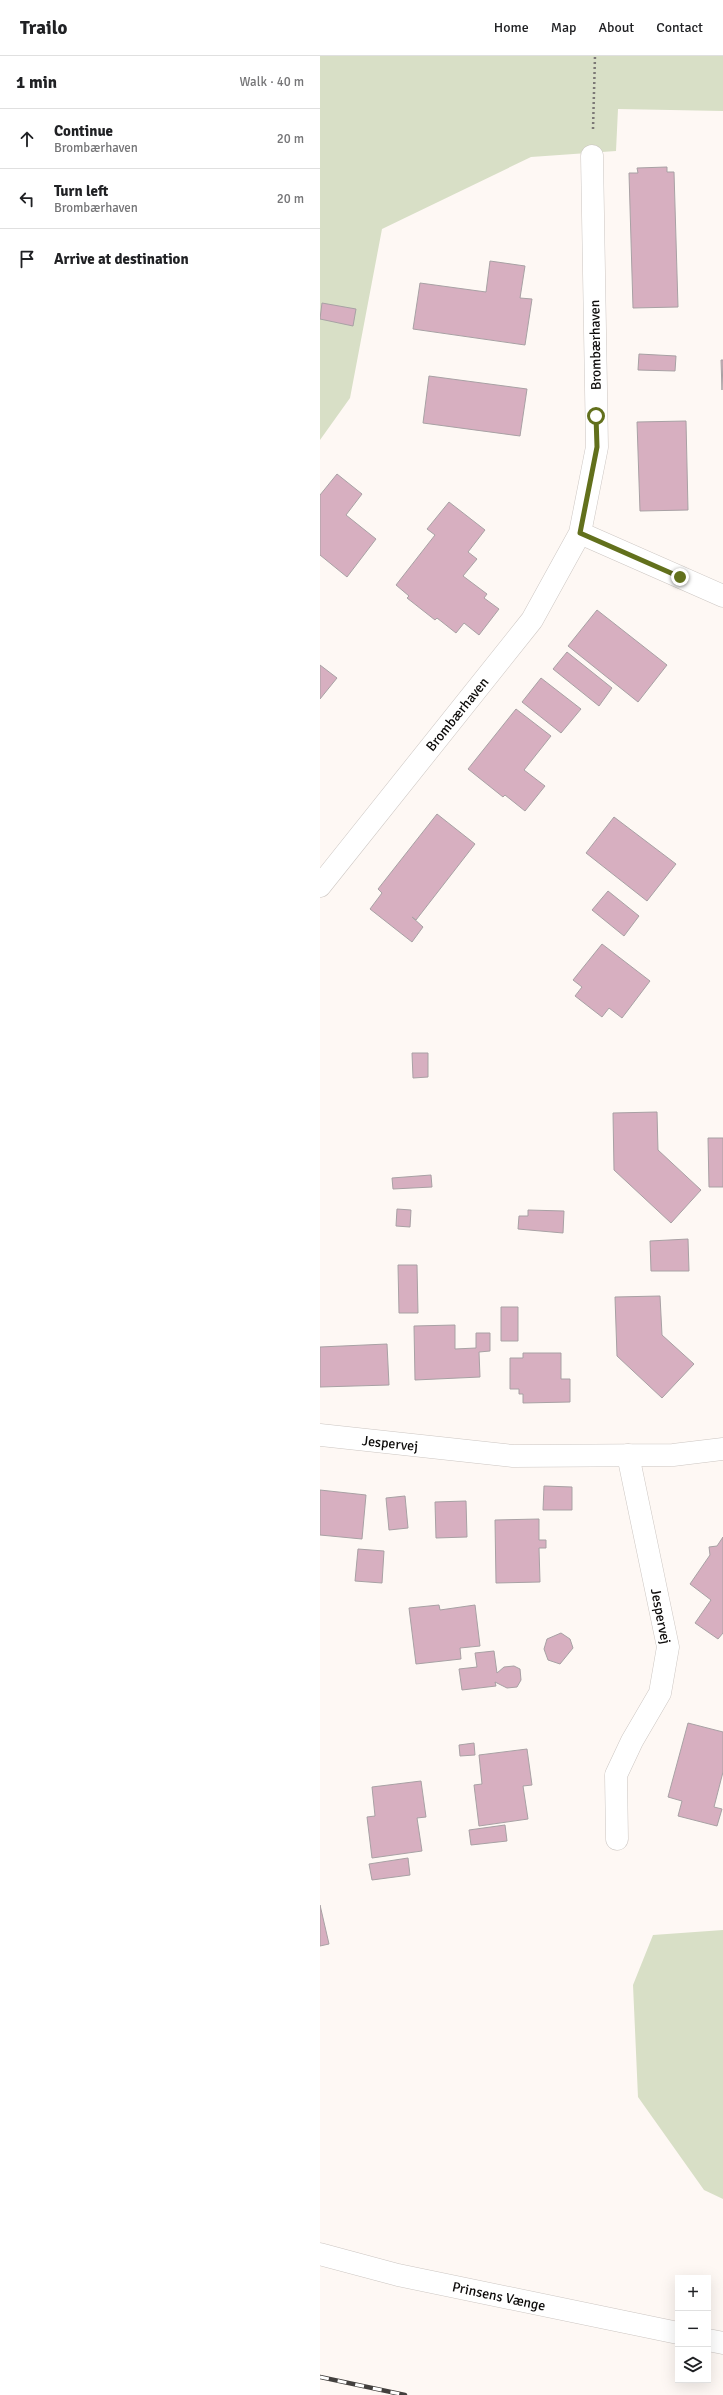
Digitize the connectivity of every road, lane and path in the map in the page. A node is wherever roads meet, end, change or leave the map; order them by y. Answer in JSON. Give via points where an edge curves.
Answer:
{"nodes":[{"id":1,"x":595,"y":56,"type":"edge"},
{"id":2,"x":592,"y":156,"type":"joint"},
{"id":3,"x":580,"y":533,"type":"junction"},
{"id":4,"x":723,"y":596,"type":"edge"},
{"id":5,"x":320,"y":886,"type":"edge"},
{"id":6,"x":320,"y":1435,"type":"edge"},
{"id":7,"x":723,"y":1449,"type":"edge"},
{"id":8,"x":628,"y":1455,"type":"junction"},
{"id":9,"x":617,"y":1839,"type":"dead end"},
{"id":10,"x":320,"y":2254,"type":"edge"},
{"id":11,"x":675,"y":2332,"type":"edge"},
{"id":12,"x":711,"y":2341,"type":"edge"},
{"id":13,"x":723,"y":2343,"type":"edge"}],
"edges":[{"from":1,"to":2,"type":"path"},
{"from":2,"to":3,"type":"street","name":"Brombærhaven","via":[[597,447]]},
{"from":3,"to":4,"type":"street"},
{"from":3,"to":5,"type":"street","name":"Brombærhaven","via":[[532,620]]},
{"from":6,"to":8,"type":"street","name":"Jespervej","via":[[513,1456]]},
{"from":7,"to":8,"type":"street","name":"Jespervej","via":[[673,1455]]},
{"from":8,"to":9,"type":"street","name":"Jespervej","via":[[668,1647],[660,1693],[616,1775]]},
{"from":10,"to":11,"type":"street","name":"Prinsens Vænge","via":[[398,2275]]},
{"from":12,"to":13,"type":"street"}]}
